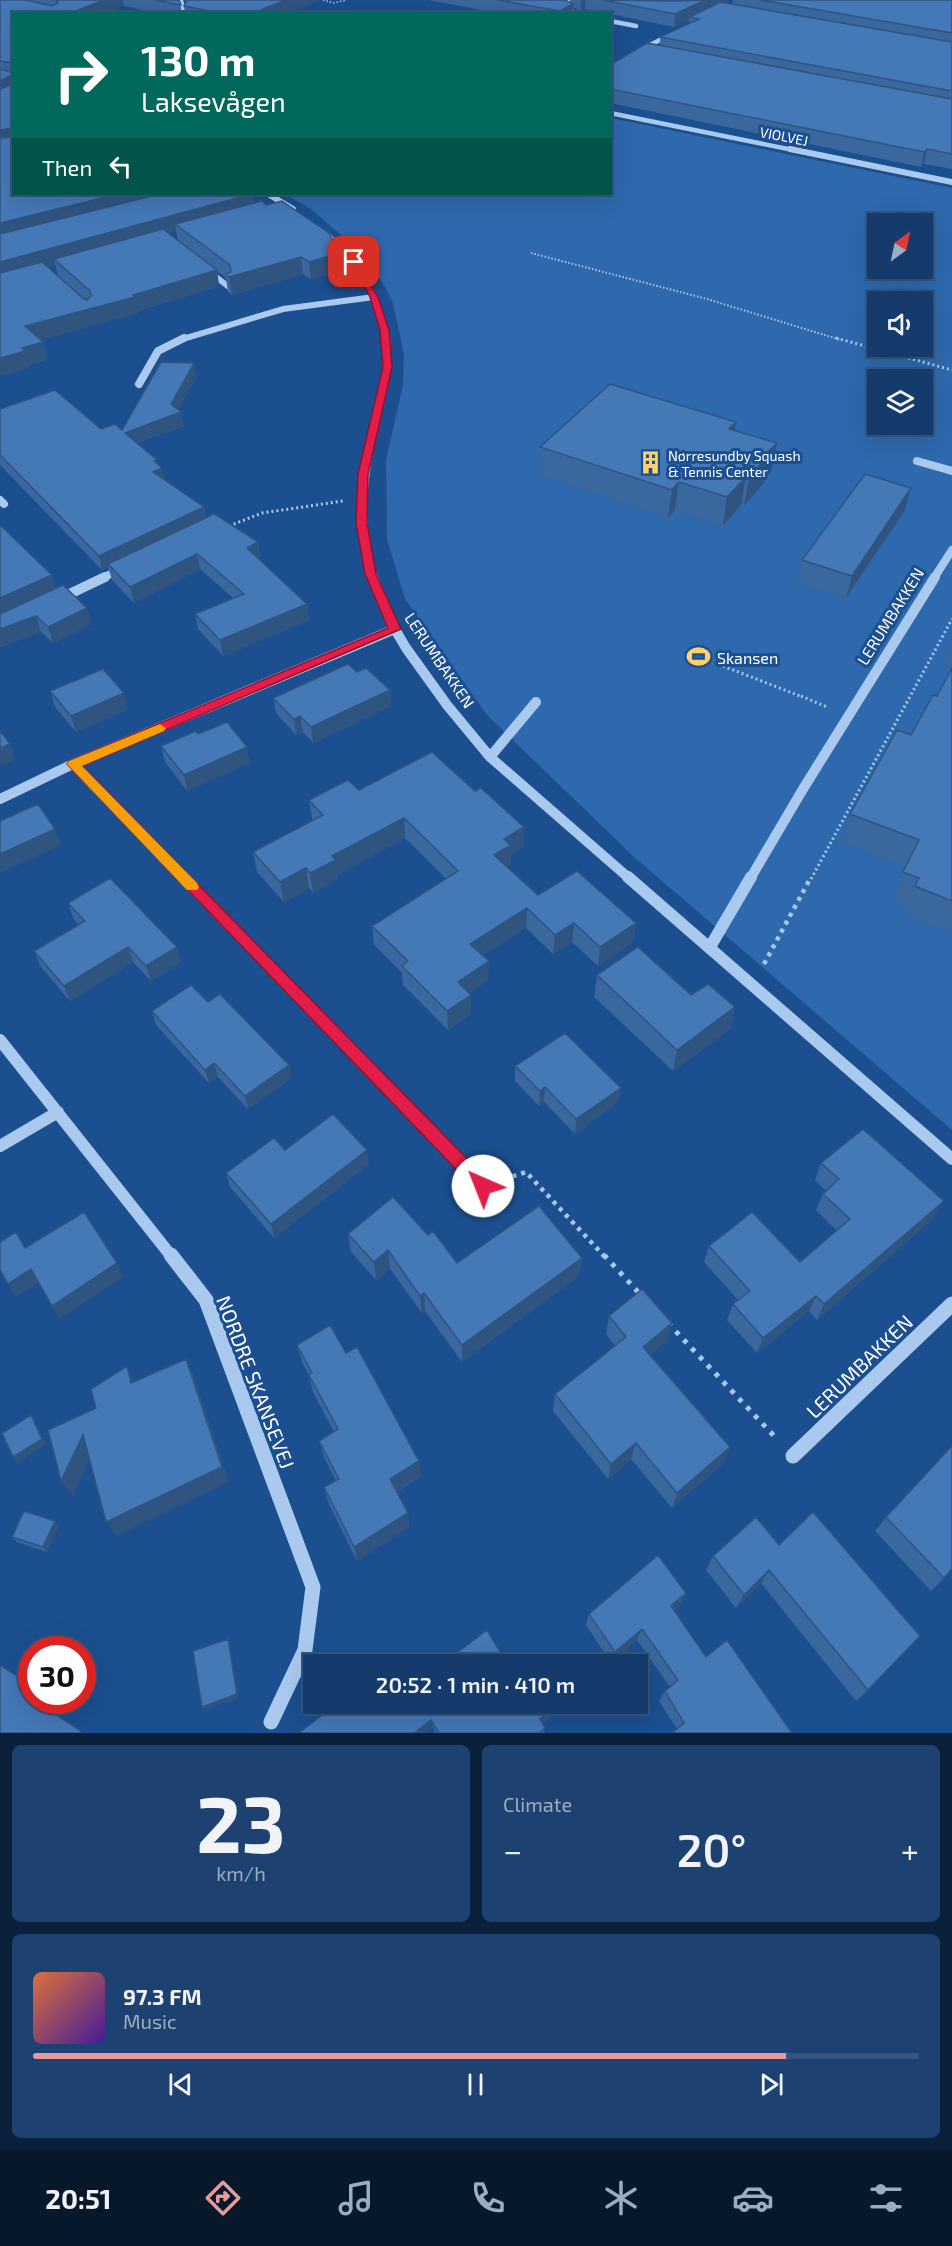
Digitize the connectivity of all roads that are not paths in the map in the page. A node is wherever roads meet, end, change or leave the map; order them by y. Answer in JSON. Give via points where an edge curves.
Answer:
{"nodes":[{"id":1,"x":531,"y":0,"type":"edge"},
{"id":2,"x":571,"y":0,"type":"edge"},
{"id":3,"x":560,"y":5,"type":"junction"},
{"id":4,"x":573,"y":12,"type":"edge"},
{"id":5,"x":612,"y":21,"type":"edge"},
{"id":6,"x":636,"y":26,"type":"edge"},
{"id":7,"x":674,"y":32,"type":"edge"},
{"id":8,"x":639,"y":51,"type":"junction"},
{"id":9,"x":650,"y":53,"type":"edge"},
{"id":10,"x":629,"y":55,"type":"edge"},
{"id":11,"x":612,"y":113,"type":"edge"},
{"id":12,"x":952,"y":182,"type":"edge"},
{"id":13,"x":270,"y":195,"type":"edge"},
{"id":14,"x":288,"y":206,"type":"junction"},
{"id":15,"x":276,"y":209,"type":"edge"},
{"id":16,"x":305,"y":218,"type":"edge"},
{"id":17,"x":322,"y":230,"type":"edge"},
{"id":18,"x":201,"y":266,"type":"edge"},
{"id":19,"x":229,"y":287,"type":"edge"},
{"id":20,"x":374,"y":297,"type":"junction"},
{"id":21,"x":139,"y":384,"type":"dead end"},
{"id":22,"x":917,"y":461,"type":"dead end"},
{"id":23,"x":952,"y":471,"type":"edge"},
{"id":24,"x":952,"y":550,"type":"edge"},
{"id":25,"x":137,"y":561,"type":"edge"},
{"id":26,"x":54,"y":601,"type":"edge"},
{"id":27,"x":395,"y":629,"type":"junction"},
{"id":28,"x":536,"y":702,"type":"dead end"},
{"id":29,"x":490,"y":757,"type":"junction"},
{"id":30,"x":73,"y":764,"type":"junction"},
{"id":31,"x":0,"y":799,"type":"edge"},
{"id":32,"x":710,"y":947,"type":"junction"},
{"id":33,"x":0,"y":1040,"type":"edge"},
{"id":34,"x":58,"y":1112,"type":"junction"},
{"id":35,"x":0,"y":1146,"type":"edge"},
{"id":36,"x":952,"y":1159,"type":"edge"},
{"id":37,"x":483,"y":1186,"type":"road end"},
{"id":38,"x":952,"y":1304,"type":"edge"},
{"id":39,"x":793,"y":1456,"type":"road end"},
{"id":40,"x":271,"y":1722,"type":"dead end"}],
"edges":[{"from":1,"to":3,"type":"street"},
{"from":2,"to":3,"type":"street"},
{"from":3,"to":4,"type":"street"},
{"from":5,"to":6,"type":"street"},
{"from":7,"to":8,"type":"street"},
{"from":8,"to":9,"type":"street"},
{"from":8,"to":10,"type":"street"},
{"from":11,"to":12,"type":"street","name":"VIOLVEJ"},
{"from":13,"to":14,"type":"street"},
{"from":14,"to":15,"type":"street"},
{"from":14,"to":16,"type":"street"},
{"from":17,"to":20,"type":"street","name":"LERUMBAKKEN","via":[[354,262]]},
{"from":18,"to":19,"type":"street"},
{"from":20,"to":21,"type":"street","via":[[283,309],[175,342],[158,351]]},
{"from":20,"to":27,"type":"street","name":"LERUMBAKKEN","via":[[385,330],[388,367],[363,474],[362,523],[371,574]]},
{"from":22,"to":23,"type":"street"},
{"from":24,"to":32,"type":"street","name":"LERUMBAKKEN"},
{"from":25,"to":26,"type":"street"},
{"from":27,"to":29,"type":"street","name":"LERUMBAKKEN","via":[[439,696]]},
{"from":27,"to":30,"type":"street"},
{"from":28,"to":29,"type":"street"},
{"from":29,"to":32,"type":"street","name":"LERUMBAKKEN"},
{"from":30,"to":31,"type":"street"},
{"from":30,"to":37,"type":"street"},
{"from":32,"to":36,"type":"street","name":"LERUMBAKKEN"},
{"from":33,"to":34,"type":"street","name":"NORDRE SKANSEVEJ"},
{"from":34,"to":35,"type":"street"},
{"from":34,"to":40,"type":"street","name":"NORDRE SKANSEVEJ","via":[[206,1300],[313,1587],[305,1650]]},
{"from":38,"to":39,"type":"street","name":"LERUMBAKKEN"}]}
